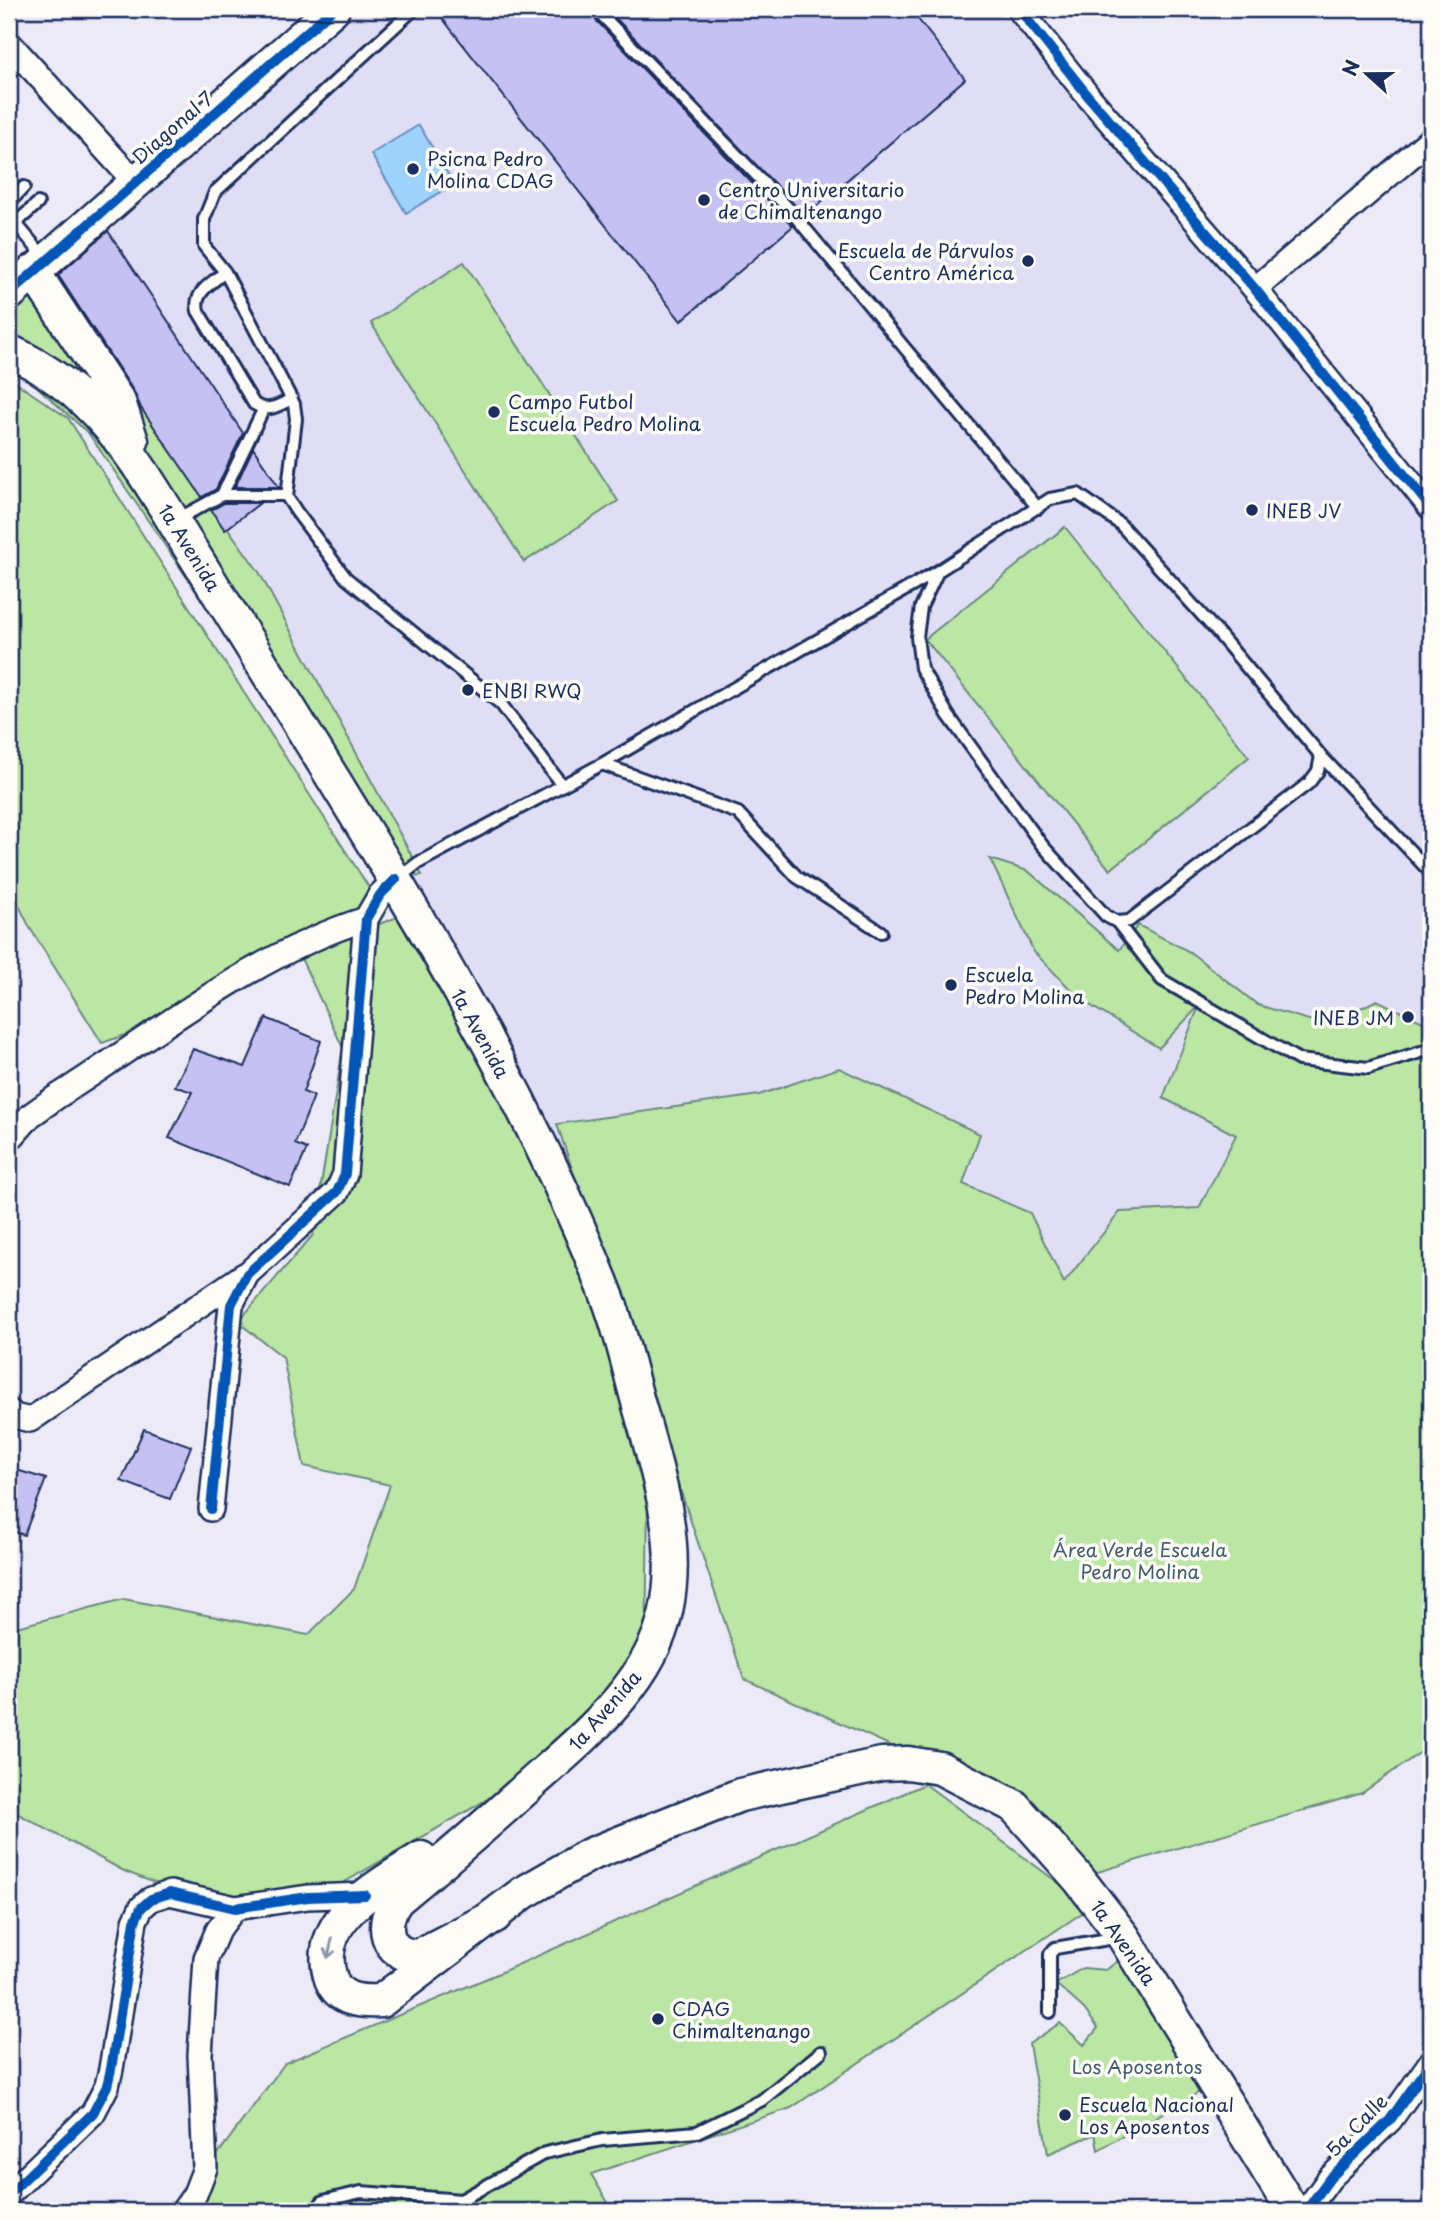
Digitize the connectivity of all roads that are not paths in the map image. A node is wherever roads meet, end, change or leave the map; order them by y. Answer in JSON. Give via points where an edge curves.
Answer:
{"nodes":[{"id":1,"x":333,"y":9,"type":"edge"},
{"id":2,"x":414,"y":9,"type":"edge"},
{"id":3,"x":596,"y":9,"type":"edge"},
{"id":4,"x":1019,"y":9,"type":"edge"},
{"id":5,"x":9,"y":43,"type":"edge"},
{"id":6,"x":1431,"y":139,"type":"edge"},
{"id":7,"x":135,"y":182,"type":"junction"},
{"id":8,"x":24,"y":187,"type":"dead end"},
{"id":9,"x":9,"y":203,"type":"edge"},
{"id":10,"x":38,"y":203,"type":"dead end"},
{"id":11,"x":12,"y":219,"type":"edge"},
{"id":12,"x":225,"y":272,"type":"junction"},
{"id":13,"x":24,"y":273,"type":"edge"},
{"id":14,"x":1255,"y":289,"type":"junction"},
{"id":15,"x":9,"y":351,"type":"edge"},
{"id":16,"x":292,"y":398,"type":"junction"},
{"id":17,"x":263,"y":410,"type":"junction"},
{"id":18,"x":142,"y":470,"type":"junction"},
{"id":19,"x":222,"y":495,"type":"junction"},
{"id":20,"x":287,"y":495,"type":"junction"},
{"id":21,"x":1038,"y":508,"type":"junction"},
{"id":22,"x":1431,"y":509,"type":"edge"},
{"id":23,"x":173,"y":521,"type":"junction"},
{"id":24,"x":938,"y":571,"type":"junction"},
{"id":25,"x":1321,"y":756,"type":"junction"},
{"id":26,"x":602,"y":764,"type":"junction"},
{"id":27,"x":561,"y":784,"type":"junction"},
{"id":28,"x":1431,"y":873,"type":"edge"},
{"id":29,"x":396,"y":879,"type":"junction"},
{"id":30,"x":366,"y":919,"type":"junction"},
{"id":31,"x":1117,"y":922,"type":"junction"},
{"id":32,"x":881,"y":932,"type":"dead end"},
{"id":33,"x":1431,"y":1049,"type":"edge"},
{"id":34,"x":9,"y":1140,"type":"edge"},
{"id":35,"x":247,"y":1274,"type":"junction"},
{"id":36,"x":9,"y":1410,"type":"edge"},
{"id":37,"x":211,"y":1509,"type":"dead end"},
{"id":38,"x":531,"y":1785,"type":"junction"},
{"id":39,"x":365,"y":1895,"type":"junction"},
{"id":40,"x":235,"y":1908,"type":"junction"},
{"id":41,"x":495,"y":1916,"type":"junction"},
{"id":42,"x":1123,"y":1936,"type":"junction"},
{"id":43,"x":1050,"y":2012,"type":"dead end"},
{"id":44,"x":821,"y":2052,"type":"dead end"},
{"id":45,"x":1431,"y":2062,"type":"edge"},
{"id":46,"x":9,"y":2194,"type":"edge"},
{"id":47,"x":183,"y":2211,"type":"edge"},
{"id":48,"x":315,"y":2211,"type":"edge"},
{"id":49,"x":1293,"y":2211,"type":"edge"},
{"id":50,"x":1306,"y":2211,"type":"edge"}],
"edges":[{"from":1,"to":7,"type":"main road","name":"Diagonal 7"},
{"from":2,"to":12,"type":"lane","via":[[215,192],[204,219],[204,246]]},
{"from":3,"to":21,"type":"lane","via":[[789,209]]},
{"from":4,"to":14,"type":"street"},
{"from":5,"to":7,"type":"street"},
{"from":6,"to":14,"type":"street"},
{"from":7,"to":13,"type":"main road","name":"Diagonal 7"},
{"from":8,"to":9,"type":"lane"},
{"from":10,"to":11,"type":"lane"},
{"from":11,"to":13,"type":"lane"},
{"from":12,"to":16,"type":"lane"},
{"from":12,"to":17,"type":"lane","via":[[195,302],[254,404]]},
{"from":13,"to":18,"type":"main road","via":[[119,402]]},
{"from":14,"to":22,"type":"street"},
{"from":15,"to":18,"type":"main road","name":"1a Avenida","via":[[60,378],[85,399]]},
{"from":16,"to":17,"type":"lane"},
{"from":16,"to":20,"type":"lane","via":[[296,419]]},
{"from":17,"to":19,"type":"lane"},
{"from":18,"to":23,"type":"main road","name":"1a Avenida"},
{"from":19,"to":20,"type":"lane"},
{"from":19,"to":23,"type":"lane"},
{"from":20,"to":27,"type":"lane","via":[[346,578],[483,686]]},
{"from":21,"to":24,"type":"lane"},
{"from":21,"to":25,"type":"lane","via":[[1049,499],[1078,494],[1120,524]]},
{"from":23,"to":29,"type":"main road","name":"1a Avenida"},
{"from":24,"to":26,"type":"lane"},
{"from":24,"to":31,"type":"lane","via":[[921,607],[920,668],[948,715],[1042,845]]},
{"from":25,"to":28,"type":"lane"},
{"from":25,"to":31,"type":"lane","via":[[1309,783],[1129,921]]},
{"from":26,"to":27,"type":"lane"},
{"from":26,"to":32,"type":"lane","via":[[738,813],[797,877]]},
{"from":27,"to":29,"type":"lane"},
{"from":29,"to":30,"type":"street"},
{"from":29,"to":38,"type":"main road","name":"1a Avenida","via":[[550,1163],[608,1297],[663,1489],[670,1566],[669,1595],[659,1634],[646,1661],[601,1719]]},
{"from":30,"to":34,"type":"street","via":[[325,932],[246,974],[55,1098],[31,1115]]},
{"from":30,"to":35,"type":"street","via":[[345,1174],[337,1192]]},
{"from":31,"to":33,"type":"lane","via":[[1162,980],[1298,1060],[1368,1068]]},
{"from":35,"to":36,"type":"street","via":[[30,1420]]},
{"from":35,"to":37,"type":"street","via":[[231,1305]]},
{"from":38,"to":39,"type":"main road","name":"1a Avenida"},
{"from":38,"to":41,"type":"main road","name":"1a Avenida","via":[[397,1900],[389,1910],[386,1930],[398,1951],[418,1956]]},
{"from":39,"to":40,"type":"street","via":[[308,1897]]},
{"from":39,"to":41,"type":"main road","name":"1a Avenida","one_way":true,"via":[[342,1917],[327,1962],[332,1982],[343,1996],[362,2002],[381,2001]]},
{"from":40,"to":46,"type":"street","via":[[170,1894],[151,1899],[141,1908],[101,2101]]},
{"from":40,"to":47,"type":"street","via":[[218,1930],[206,1958],[200,2054],[205,2168]]},
{"from":41,"to":42,"type":"main road","name":"1a Avenida","via":[[545,1879],[589,1855],[740,1795],[882,1764],[908,1763],[940,1768],[1014,1806]]},
{"from":42,"to":43,"type":"lane","via":[[1055,1948],[1050,1954]]},
{"from":42,"to":49,"type":"main road","name":"1a Avenida"},
{"from":44,"to":48,"type":"lane","via":[[762,2100],[696,2132],[602,2140],[545,2153],[461,2200],[361,2192],[323,2201]]},
{"from":45,"to":50,"type":"street","name":"5a Calle","via":[[1390,2120],[1330,2178]]}]}
